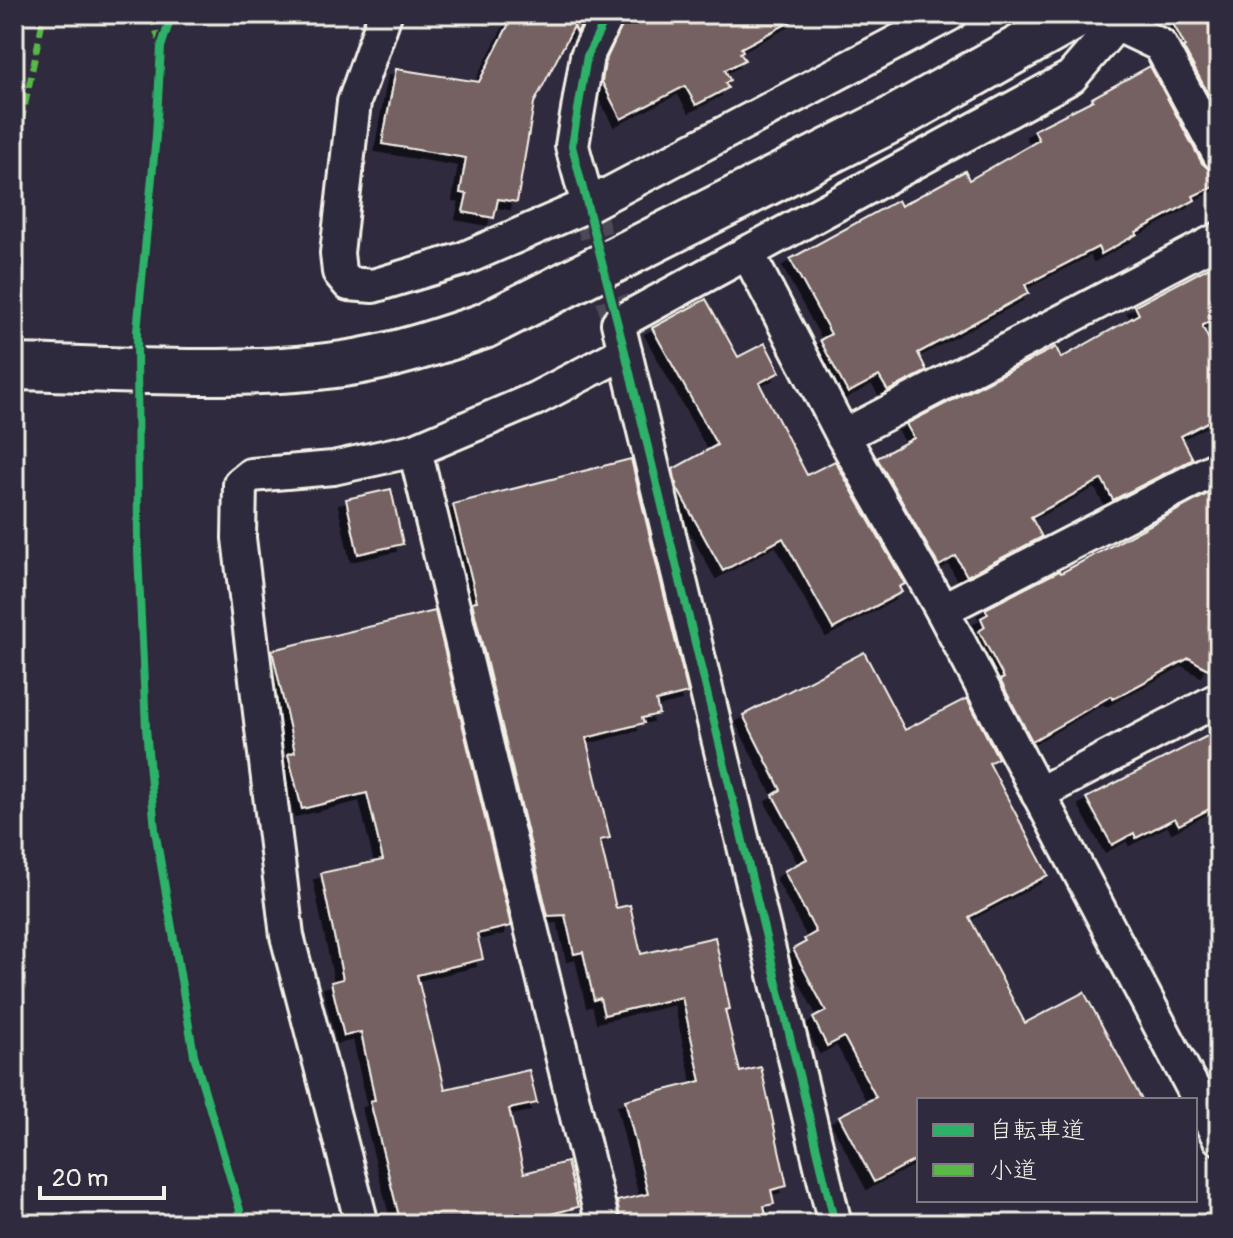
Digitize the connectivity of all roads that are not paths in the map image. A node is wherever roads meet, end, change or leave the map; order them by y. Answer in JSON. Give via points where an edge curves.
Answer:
{"nodes":[{"id":1,"x":385,"y":14,"type":"edge"},
{"id":2,"x":608,"y":14,"type":"edge"},
{"id":3,"x":950,"y":14,"type":"edge"},
{"id":4,"x":1108,"y":18,"type":"edge"},
{"id":5,"x":1219,"y":154,"type":"edge"},
{"id":6,"x":588,"y":205,"type":"junction"},
{"id":7,"x":1219,"y":239,"type":"edge"},
{"id":8,"x":747,"y":252,"type":"junction"},
{"id":9,"x":625,"y":352,"type":"junction"},
{"id":10,"x":14,"y":367,"type":"edge"},
{"id":11,"x":843,"y":436,"type":"junction"},
{"id":12,"x":415,"y":450,"type":"junction"},
{"id":13,"x":1219,"y":467,"type":"edge"},
{"id":14,"x":942,"y":610,"type":"junction"},
{"id":15,"x":1219,"y":699,"type":"edge"},
{"id":16,"x":1038,"y":794,"type":"junction"},
{"id":17,"x":1219,"y":1138,"type":"edge"},
{"id":18,"x":362,"y":1224,"type":"edge"},
{"id":19,"x":603,"y":1224,"type":"edge"},
{"id":20,"x":835,"y":1224,"type":"edge"}],
"edges":[{"from":1,"to":6,"type":"street","via":[[354,102],[337,253],[339,272],[349,284],[373,286],[463,259]]},
{"from":2,"to":6,"type":"street","via":[[587,56],[572,146]]},
{"from":3,"to":6,"type":"street"},
{"from":4,"to":5,"type":"street","via":[[1160,45]]},
{"from":4,"to":8,"type":"street","via":[[1071,77]]},
{"from":4,"to":10,"type":"street","via":[[895,118],[484,326],[419,349],[282,370]]},
{"from":7,"to":11,"type":"street"},
{"from":8,"to":9,"type":"street","via":[[618,323]]},
{"from":8,"to":11,"type":"street"},
{"from":9,"to":12,"type":"street","via":[[535,399]]},
{"from":9,"to":20,"type":"street"},
{"from":11,"to":14,"type":"street"},
{"from":12,"to":18,"type":"street","via":[[333,468],[251,475],[240,484],[239,538],[287,936]]},
{"from":12,"to":19,"type":"street"},
{"from":13,"to":14,"type":"street"},
{"from":14,"to":16,"type":"street"},
{"from":15,"to":16,"type":"street"},
{"from":16,"to":17,"type":"street"}]}
